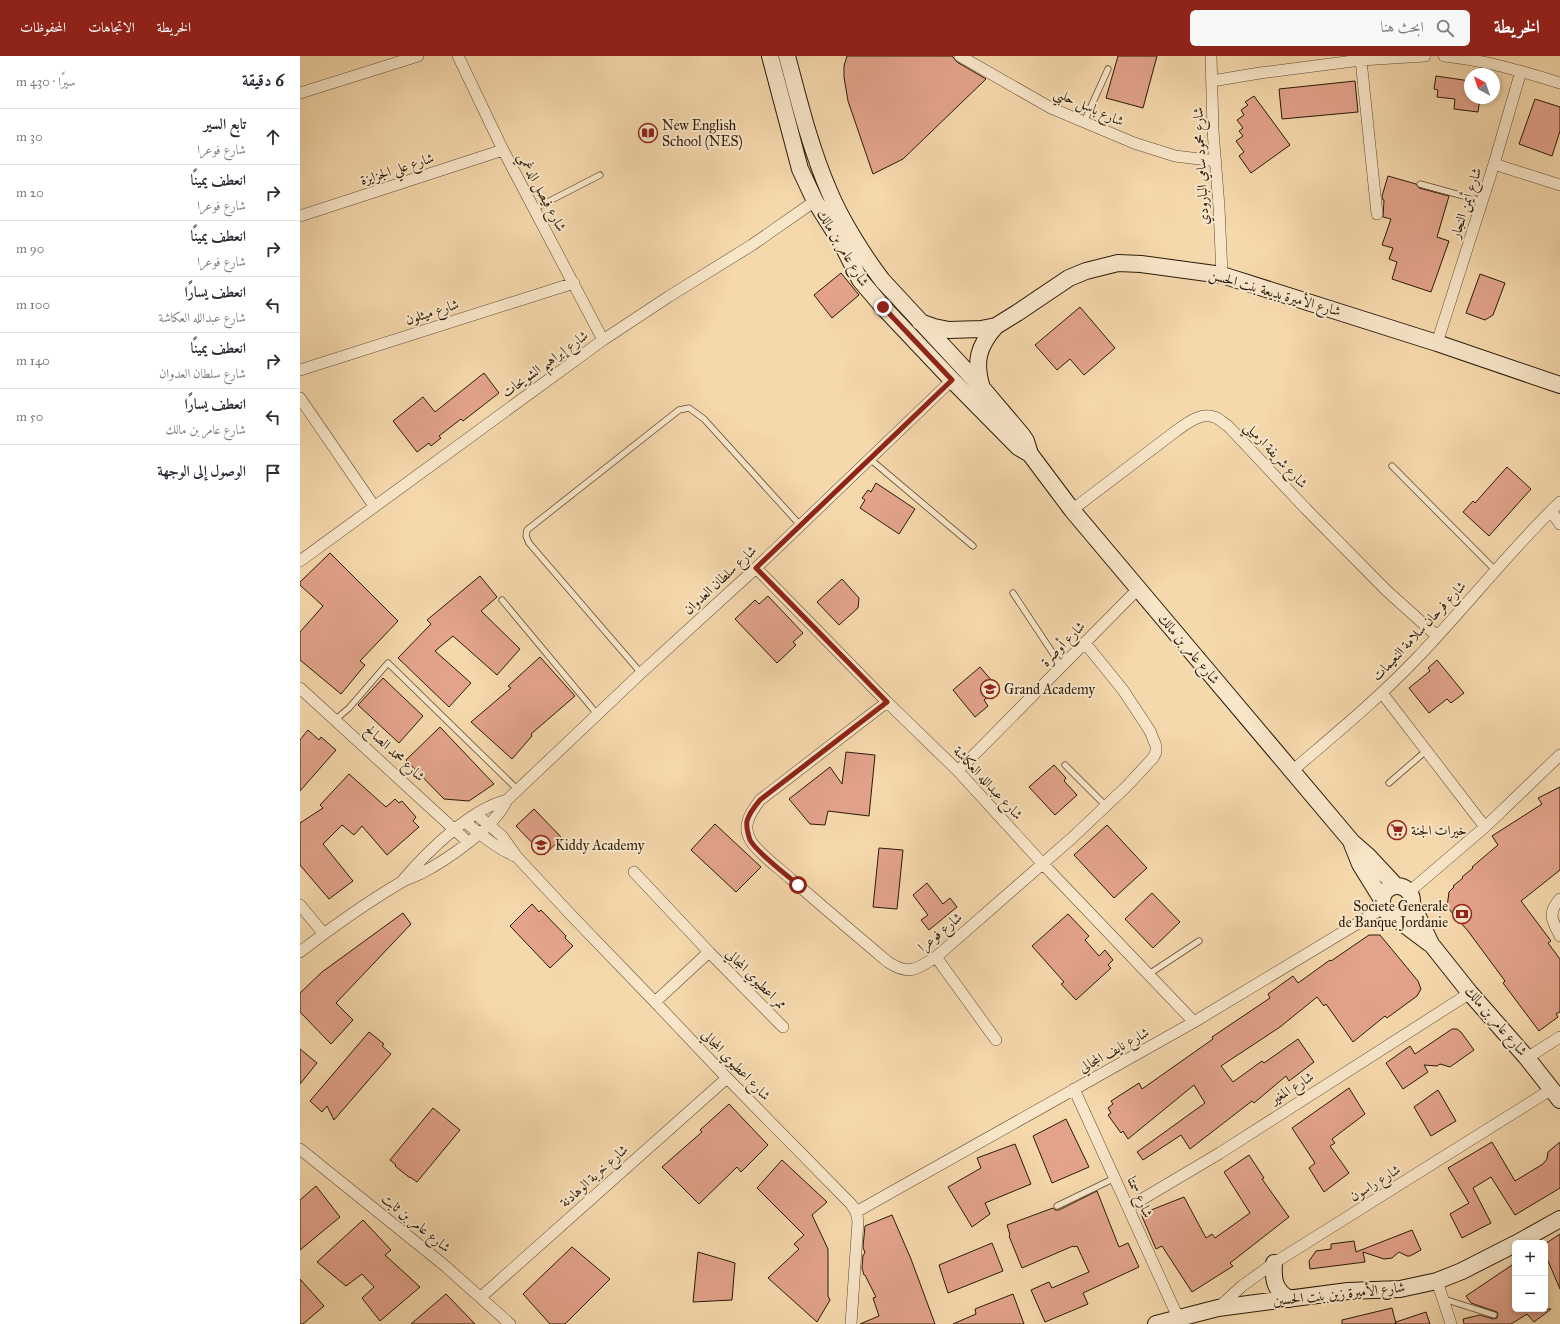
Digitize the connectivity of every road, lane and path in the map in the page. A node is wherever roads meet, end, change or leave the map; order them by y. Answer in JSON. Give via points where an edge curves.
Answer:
{"nodes":[{"id":1,"x":418,"y":56,"type":"edge"},
{"id":2,"x":458,"y":56,"type":"edge"},
{"id":3,"x":770,"y":56,"type":"edge"},
{"id":4,"x":961,"y":56,"type":"edge"},
{"id":5,"x":1211,"y":56,"type":"edge"},
{"id":6,"x":1425,"y":56,"type":"edge"},
{"id":7,"x":1444,"y":56,"type":"edge"},
{"id":8,"x":790,"y":59,"type":"edge"},
{"id":9,"x":1361,"y":60,"type":"junction"},
{"id":10,"x":1108,"y":69,"type":"dead end"},
{"id":11,"x":1521,"y":71,"type":"junction"},
{"id":12,"x":1212,"y":81,"type":"junction"},
{"id":13,"x":1560,"y":83,"type":"edge"},
{"id":14,"x":300,"y":93,"type":"edge"},
{"id":15,"x":1084,"y":122,"type":"junction"},
{"id":16,"x":503,"y":150,"type":"junction"},
{"id":17,"x":1216,"y":161,"type":"junction"},
{"id":18,"x":1494,"y":164,"type":"junction"},
{"id":19,"x":600,"y":174,"type":"dead end"},
{"id":20,"x":1420,"y":184,"type":"dead end"},
{"id":21,"x":1560,"y":185,"type":"edge"},
{"id":22,"x":829,"y":192,"type":"junction"},
{"id":23,"x":815,"y":201,"type":"junction"},
{"id":24,"x":1482,"y":201,"type":"junction"},
{"id":25,"x":534,"y":209,"type":"junction"},
{"id":26,"x":1377,"y":214,"type":"dead end"},
{"id":27,"x":300,"y":216,"type":"edge"},
{"id":28,"x":1222,"y":275,"type":"junction"},
{"id":29,"x":574,"y":283,"type":"junction"},
{"id":30,"x":919,"y":322,"type":"junction"},
{"id":31,"x":996,"y":326,"type":"junction"},
{"id":32,"x":603,"y":340,"type":"junction"},
{"id":33,"x":1437,"y":343,"type":"junction"},
{"id":34,"x":300,"y":370,"type":"edge"},
{"id":35,"x":952,"y":380,"type":"junction"},
{"id":36,"x":1560,"y":384,"type":"edge"},
{"id":37,"x":983,"y":390,"type":"junction"},
{"id":38,"x":300,"y":398,"type":"edge"},
{"id":39,"x":1030,"y":454,"type":"junction"},
{"id":40,"x":870,"y":459,"type":"junction"},
{"id":41,"x":1392,"y":466,"type":"dead end"},
{"id":42,"x":1560,"y":502,"type":"edge"},
{"id":43,"x":374,"y":506,"type":"junction"},
{"id":44,"x":1072,"y":510,"type":"junction"},
{"id":45,"x":1551,"y":511,"type":"junction"},
{"id":46,"x":1560,"y":524,"type":"edge"},
{"id":47,"x":800,"y":525,"type":"junction"},
{"id":48,"x":972,"y":546,"type":"dead end"},
{"id":49,"x":300,"y":562,"type":"edge"},
{"id":50,"x":756,"y":568,"type":"junction"},
{"id":51,"x":1494,"y":570,"type":"junction"},
{"id":52,"x":1138,"y":589,"type":"junction"},
{"id":53,"x":1013,"y":594,"type":"dead end"},
{"id":54,"x":502,"y":600,"type":"dead end"},
{"id":55,"x":1437,"y":636,"type":"junction"},
{"id":56,"x":1085,"y":643,"type":"junction"},
{"id":57,"x":1062,"y":667,"type":"junction"},
{"id":58,"x":641,"y":673,"type":"junction"},
{"id":59,"x":300,"y":688,"type":"edge"},
{"id":60,"x":1382,"y":693,"type":"junction"},
{"id":61,"x":887,"y":702,"type":"junction"},
{"id":62,"x":597,"y":714,"type":"junction"},
{"id":63,"x":335,"y":720,"type":"junction"},
{"id":64,"x":1427,"y":750,"type":"junction"},
{"id":65,"x":1560,"y":755,"type":"edge"},
{"id":66,"x":1064,"y":765,"type":"dead end"},
{"id":67,"x":958,"y":771,"type":"junction"},
{"id":68,"x":1291,"y":772,"type":"junction"},
{"id":69,"x":1390,"y":783,"type":"dead end"},
{"id":70,"x":519,"y":790,"type":"junction"},
{"id":71,"x":507,"y":800,"type":"junction"},
{"id":72,"x":1106,"y":806,"type":"junction"},
{"id":73,"x":476,"y":814,"type":"junction"},
{"id":74,"x":465,"y":822,"type":"junction"},
{"id":75,"x":490,"y":824,"type":"junction"},
{"id":76,"x":1485,"y":827,"type":"junction"},
{"id":77,"x":455,"y":830,"type":"junction"},
{"id":78,"x":479,"y":833,"type":"junction"},
{"id":79,"x":468,"y":842,"type":"junction"},
{"id":80,"x":1352,"y":842,"type":"junction"},
{"id":81,"x":517,"y":857,"type":"junction"},
{"id":82,"x":1042,"y":863,"type":"junction"},
{"id":83,"x":634,"y":872,"type":"dead end"},
{"id":84,"x":401,"y":882,"type":"junction"},
{"id":85,"x":1405,"y":894,"type":"junction"},
{"id":86,"x":1560,"y":899,"type":"edge"},
{"id":87,"x":300,"y":905,"type":"edge"},
{"id":88,"x":1386,"y":907,"type":"junction"},
{"id":89,"x":324,"y":934,"type":"junction"},
{"id":90,"x":1560,"y":936,"type":"edge"},
{"id":91,"x":1199,"y":941,"type":"dead end"},
{"id":92,"x":1431,"y":944,"type":"junction"},
{"id":93,"x":300,"y":952,"type":"edge"},
{"id":94,"x":708,"y":952,"type":"junction"},
{"id":95,"x":936,"y":957,"type":"junction"},
{"id":96,"x":1149,"y":974,"type":"junction"},
{"id":97,"x":1470,"y":992,"type":"junction"},
{"id":98,"x":656,"y":1002,"type":"junction"},
{"id":99,"x":1194,"y":1022,"type":"junction"},
{"id":100,"x":784,"y":1027,"type":"dead end"},
{"id":101,"x":1560,"y":1037,"type":"edge"},
{"id":102,"x":996,"y":1040,"type":"dead end"},
{"id":103,"x":1527,"y":1058,"type":"junction"},
{"id":104,"x":727,"y":1078,"type":"junction"},
{"id":105,"x":1074,"y":1090,"type":"junction"},
{"id":106,"x":1558,"y":1097,"type":"edge"},
{"id":107,"x":300,"y":1149,"type":"edge"},
{"id":108,"x":1115,"y":1178,"type":"junction"},
{"id":109,"x":1057,"y":1206,"type":"dead end"},
{"id":110,"x":1129,"y":1207,"type":"junction"},
{"id":111,"x":856,"y":1212,"type":"junction"},
{"id":112,"x":1560,"y":1219,"type":"edge"},
{"id":113,"x":1523,"y":1240,"type":"edge"},
{"id":114,"x":1512,"y":1246,"type":"edge"},
{"id":115,"x":1274,"y":1263,"type":"junction"},
{"id":116,"x":1438,"y":1281,"type":"junction"},
{"id":117,"x":481,"y":1297,"type":"junction"},
{"id":118,"x":1444,"y":1298,"type":"junction"},
{"id":119,"x":1290,"y":1299,"type":"junction"},
{"id":120,"x":1218,"y":1308,"type":"junction"},
{"id":121,"x":1494,"y":1315,"type":"dead end"},
{"id":122,"x":1180,"y":1321,"type":"edge"},
{"id":123,"x":510,"y":1324,"type":"edge"},
{"id":124,"x":851,"y":1324,"type":"edge"},
{"id":125,"x":1156,"y":1324,"type":"edge"},
{"id":126,"x":1452,"y":1324,"type":"edge"}],
"edges":[{"from":1,"to":14,"type":"street"},
{"from":2,"to":16,"type":"street","name":"شارع فيصل الدغمي"},
{"from":3,"to":23,"type":"street","name":"شارع عامر بن مالك","via":[[800,169]]},
{"from":4,"to":15,"type":"street","name":"شارع باسل حلبي","via":[[1051,108]]},
{"from":5,"to":12,"type":"street","name":"شارع محمود سامي البارودي"},
{"from":6,"to":9,"type":"street"},
{"from":7,"to":11,"type":"street","via":[[1471,59]]},
{"from":8,"to":22,"type":"street","name":"شارع عامر بن مالك","via":[[807,131]]},
{"from":9,"to":12,"type":"street"},
{"from":9,"to":26,"type":"street"},
{"from":10,"to":15,"type":"lane"},
{"from":11,"to":13,"type":"street"},
{"from":11,"to":18,"type":"street","name":"شارع أيمن النجار"},
{"from":12,"to":17,"type":"street","name":"شارع محمود سامي البارودي"},
{"from":15,"to":17,"type":"street","name":"شارع باسل حلبي","via":[[1134,143],[1175,156]]},
{"from":16,"to":25,"type":"street","name":"شارع فيصل الدغمي"},
{"from":16,"to":27,"type":"street","name":"شارع علي الجزايزة"},
{"from":17,"to":28,"type":"street","name":"شارع محمود سامي البارودي"},
{"from":18,"to":21,"type":"street"},
{"from":18,"to":24,"type":"street","name":"شارع أيمن النجار"},
{"from":19,"to":25,"type":"lane"},
{"from":20,"to":24,"type":"lane"},
{"from":22,"to":23,"type":"street"},
{"from":22,"to":30,"type":"street","name":"شارع عامر بن مالك","via":[[869,264]]},
{"from":23,"to":32,"type":"street","name":"شارع إبراهيم الشويحات","via":[[752,245]]},
{"from":23,"to":35,"type":"street","name":"شارع عامر بن مالك","via":[[868,291]]},
{"from":24,"to":33,"type":"street","name":"شارع أيمن النجار"},
{"from":25,"to":29,"type":"street","name":"شارع فيصل الدغمي"},
{"from":28,"to":31,"type":"street","name":"شارع الأميرة بديعة بنت الحسن","via":[[1141,264],[1118,263],[1099,267],[1069,278]]},
{"from":28,"to":33,"type":"street","name":"شارع الأميرة بديعة بنت الحسن"},
{"from":29,"to":32,"type":"street","name":"شارع فيصل الدغمي"},
{"from":29,"to":34,"type":"street","name":"شارع ميثلون"},
{"from":30,"to":31,"type":"street","name":"شارع الأميرة بديعة بنت الحسن","via":[[949,330],[973,330]]},
{"from":30,"to":37,"type":"street","name":"شارع عامر بن مالك"},
{"from":31,"to":37,"type":"street","name":"شارع الأميرة بديعة بنت الحسن","via":[[987,336],[979,356],[979,376]]},
{"from":32,"to":43,"type":"street","name":"شارع إبراهيم الشويحات"},
{"from":33,"to":36,"type":"street","name":"شارع الأميرة بديعة بنت الحسن"},
{"from":35,"to":39,"type":"street","name":"شارع عامر بن مالك","via":[[1018,448]]},
{"from":35,"to":40,"type":"street","name":"شارع سلطان العدوان"},
{"from":37,"to":39,"type":"street","name":"شارع عامر بن مالك","via":[[1022,435]]},
{"from":38,"to":43,"type":"street"},
{"from":39,"to":44,"type":"street","name":"شارع عامر بن مالك"},
{"from":40,"to":47,"type":"street","name":"شارع سلطان العدوان"},
{"from":40,"to":48,"type":"lane"},
{"from":41,"to":51,"type":"lane"},
{"from":42,"to":45,"type":"street","name":"شارع فرحان سلامة النعيمات"},
{"from":43,"to":49,"type":"street","name":"شارع إبراهيم الشويحات"},
{"from":44,"to":52,"type":"street","name":"شارع عامر بن مالك"},
{"from":44,"to":55,"type":"street","name":"شارع شريفة ارميلي","via":[[1176,431],[1193,420],[1204,416],[1214,417],[1228,426],[1382,586]]},
{"from":45,"to":46,"type":"street"},
{"from":45,"to":51,"type":"street","name":"شارع فرحان سلامة النعيمات"},
{"from":47,"to":50,"type":"street","name":"شارع سلطان العدوان"},
{"from":47,"to":58,"type":"lane","via":[[704,419],[689,408],[679,410],[527,530],[529,543]]},
{"from":50,"to":58,"type":"street","name":"شارع سلطان العدوان"},
{"from":50,"to":61,"type":"street","name":"شارع عبدالله العكاشة"},
{"from":51,"to":55,"type":"street","name":"شارع فرحان سلامة النعيمات"},
{"from":52,"to":56,"type":"street","name":"شارع أوصرة"},
{"from":52,"to":68,"type":"street","name":"شارع عامر بن مالك"},
{"from":53,"to":57,"type":"lane"},
{"from":54,"to":62,"type":"lane"},
{"from":55,"to":60,"type":"street","name":"شارع فرحان سلامة النعيمات"},
{"from":56,"to":57,"type":"street","name":"شارع أوصرة"},
{"from":56,"to":72,"type":"street","name":"شارع فوعرا","via":[[1123,690],[1150,731],[1156,746],[1153,758]]},
{"from":57,"to":67,"type":"street","name":"شارع أوصرة"},
{"from":58,"to":62,"type":"street","name":"شارع سلطان العدوان"},
{"from":59,"to":63,"type":"street","name":"شارع محمد الصالح"},
{"from":60,"to":64,"type":"street"},
{"from":60,"to":68,"type":"street","name":"شارع فرحان سلامة النعيمات"},
{"from":61,"to":67,"type":"street","name":"شارع عبدالله العكاشة"},
{"from":61,"to":95,"type":"street","name":"شارع فوعرا","via":[[760,800],[751,811],[747,831],[751,841],[768,859],[892,965],[910,971],[920,968]]},
{"from":62,"to":70,"type":"street","name":"شارع سلطان العدوان"},
{"from":63,"to":70,"type":"lane","via":[[349,708],[388,663]]},
{"from":63,"to":77,"type":"street","name":"شارع محمد الصالح"},
{"from":64,"to":69,"type":"lane"},
{"from":64,"to":76,"type":"street"},
{"from":65,"to":76,"type":"street"},
{"from":66,"to":72,"type":"lane"},
{"from":67,"to":82,"type":"street","name":"شارع عبدالله العكاشة"},
{"from":68,"to":80,"type":"street","name":"شارع عامر بن مالك"},
{"from":70,"to":71,"type":"street","name":"شارع سلطان العدوان"},
{"from":71,"to":73,"type":"street","name":"شارع سلطان العدوان"},
{"from":71,"to":75,"type":"street","name":"شارع سلطان العدوان"},
{"from":72,"to":82,"type":"street","name":"شارع فوعرا"},
{"from":73,"to":74,"type":"street","name":"شارع سلطان العدوان"},
{"from":73,"to":75,"type":"street","name":"شارع اعطيوي المجالي"},
{"from":74,"to":77,"type":"street","name":"شارع سلطان العدوان"},
{"from":74,"to":78,"type":"street","name":"شارع اعطيوي المجالي"},
{"from":75,"to":78,"type":"street","name":"شارع سلطان العدوان"},
{"from":75,"to":81,"type":"street","name":"شارع اعطيوي المجالي","via":[[510,845]]},
{"from":76,"to":85,"type":"street"},
{"from":77,"to":79,"type":"street","name":"شارع محمد الصالح"},
{"from":77,"to":84,"type":"street","name":"شارع سلطان العدوان","via":[[430,851]]},
{"from":78,"to":79,"type":"street","name":"شارع سلطان العدوان"},
{"from":78,"to":81,"type":"street","name":"شارع اعطيوي المجالي","via":[[502,851]]},
{"from":79,"to":84,"type":"street","name":"شارع سلطان العدوان","via":[[434,865]]},
{"from":80,"to":85,"type":"street","name":"شارع عامر بن مالك"},
{"from":80,"to":88,"type":"street","name":"شارع عامر بن مالك","via":[[1360,864]]},
{"from":81,"to":98,"type":"street","name":"شارع اعطيوي المجالي"},
{"from":82,"to":95,"type":"street","name":"شارع فوعرا"},
{"from":82,"to":96,"type":"street","name":"شارع عبدالله العكاشة"},
{"from":83,"to":94,"type":"street"},
{"from":84,"to":89,"type":"street","name":"شارع سلطان العدوان"},
{"from":85,"to":88,"type":"street","via":[[1386,889]]},
{"from":85,"to":88,"type":"street","via":[[1405,914]]},
{"from":85,"to":92,"type":"street","name":"شارع عامر بن مالك"},
{"from":86,"to":90,"type":"street","via":[[1552,909],[1552,916]]},
{"from":87,"to":89,"type":"street"},
{"from":88,"to":92,"type":"street","name":"شارع عامر بن مالك"},
{"from":88,"to":99,"type":"street","name":"شارع نايف المجالي"},
{"from":89,"to":93,"type":"street","name":"شارع سلطان العدوان"},
{"from":91,"to":96,"type":"lane"},
{"from":92,"to":97,"type":"street","name":"شارع عامر بن مالك"},
{"from":94,"to":98,"type":"street","name":"ممر اعطيوي المجالي"},
{"from":94,"to":100,"type":"street","name":"ممر اعطيوي المجالي"},
{"from":95,"to":102,"type":"street"},
{"from":96,"to":99,"type":"street","name":"شارع عبدالله العكاشة"},
{"from":97,"to":103,"type":"street","name":"شارع عامر بن مالك"},
{"from":97,"to":110,"type":"street","name":"شارع المغير","via":[[1220,1153]]},
{"from":98,"to":104,"type":"street","name":"شارع اعطيوي المجالي"},
{"from":99,"to":105,"type":"street","name":"شارع نايف المجالي"},
{"from":101,"to":103,"type":"street"},
{"from":103,"to":106,"type":"street","name":"شارع عامر بن مالك"},
{"from":104,"to":111,"type":"street","name":"شارع اعطيوي المجالي","via":[[843,1194]]},
{"from":104,"to":117,"type":"street","name":"شارع خربة الوهادنة"},
{"from":105,"to":108,"type":"street","name":"شارع سمتا"},
{"from":105,"to":111,"type":"street","name":"شارع نايف المجالي"},
{"from":106,"to":115,"type":"street","name":"شارع راسون"},
{"from":107,"to":117,"type":"street","name":"شارع عامر بن ثابت"},
{"from":108,"to":109,"type":"lane"},
{"from":108,"to":110,"type":"street","name":"شارع سمتا"},
{"from":110,"to":122,"type":"street","name":"شارع سمتا"},
{"from":111,"to":124,"type":"street","via":[[858,1230]]},
{"from":112,"to":113,"type":"street","name":"شارع الأميرة زين بنت الحسين"},
{"from":114,"to":116,"type":"street","name":"شارع الأميرة زين بنت الحسين"},
{"from":115,"to":119,"type":"street","via":[[1275,1285],[1283,1296]]},
{"from":115,"to":120,"type":"street","name":"شارع راسون","via":[[1242,1286]]},
{"from":116,"to":118,"type":"street"},
{"from":116,"to":119,"type":"street","name":"شارع الأميرة زين بنت الحسين","via":[[1400,1289],[1348,1291]]},
{"from":117,"to":123,"type":"street","name":"شارع عامر بن ثابت"},
{"from":118,"to":121,"type":"lane"},
{"from":118,"to":126,"type":"street"},
{"from":119,"to":120,"type":"street","name":"شارع الأميرة زين بنت الحسين"},
{"from":120,"to":122,"type":"street","name":"شارع الأميرة زين بنت الحسين"},
{"from":122,"to":125,"type":"street","name":"شارع الأميرة زين بنت الحسين"}]}
